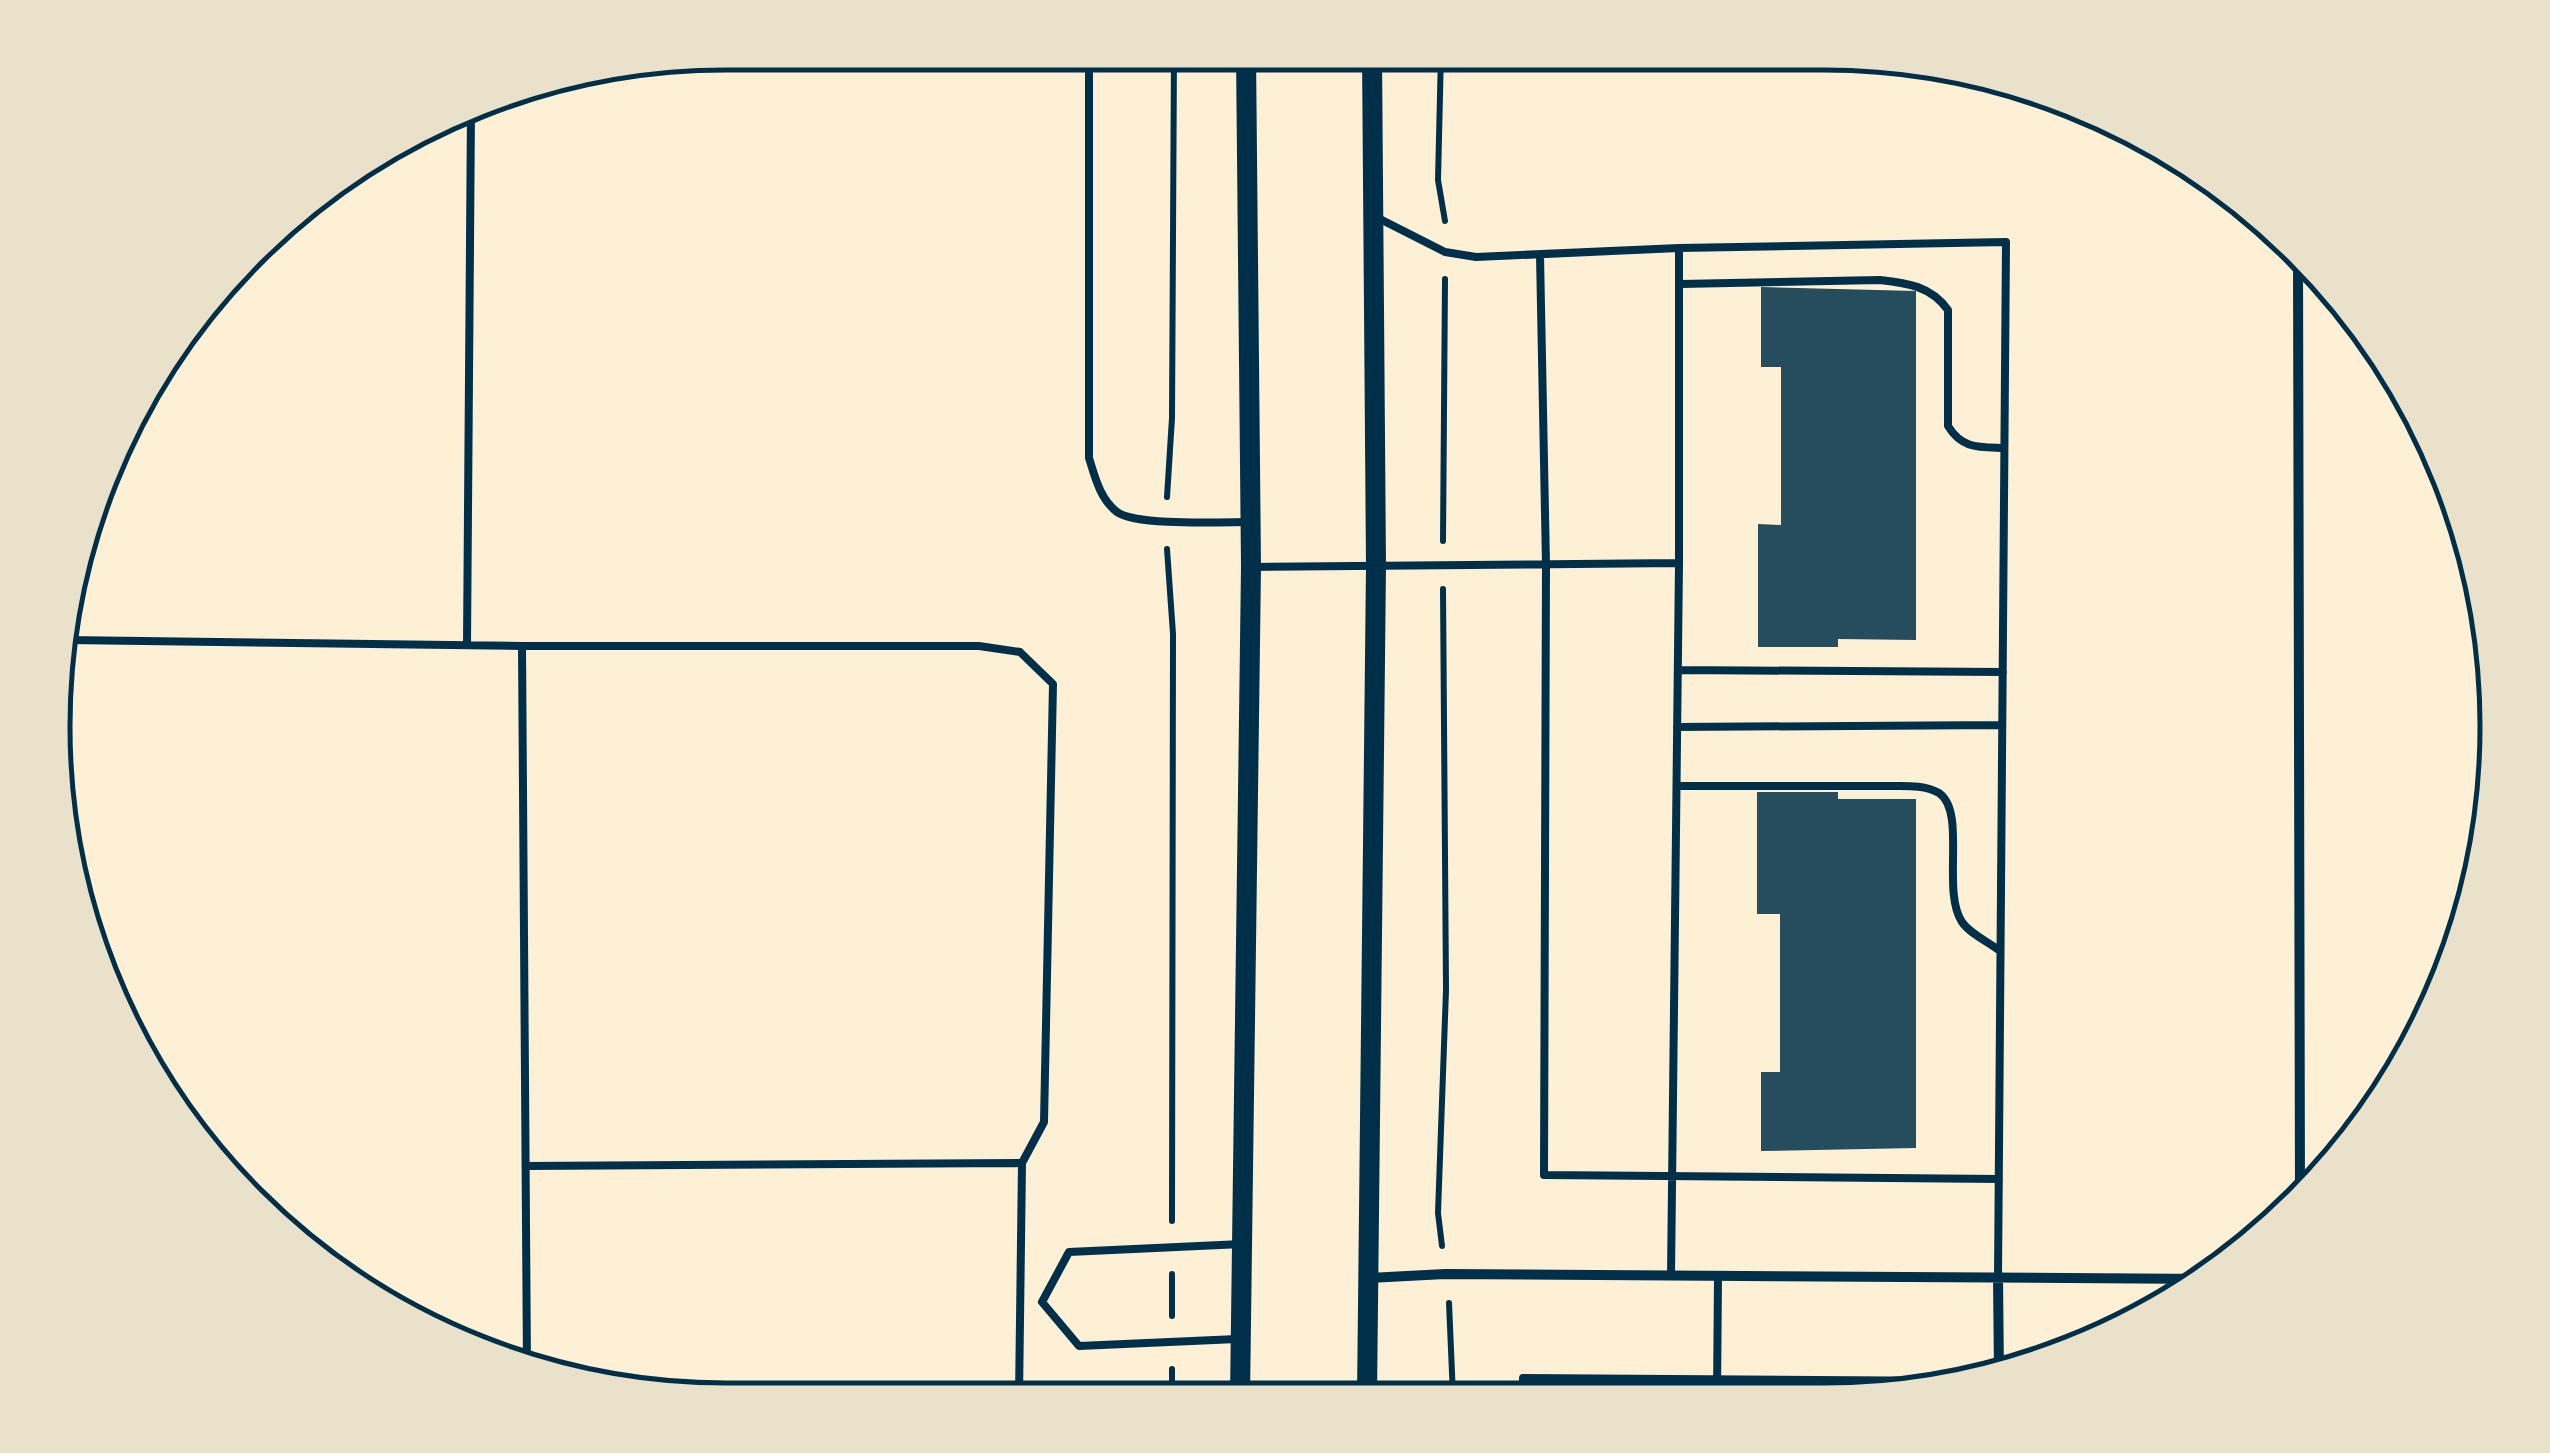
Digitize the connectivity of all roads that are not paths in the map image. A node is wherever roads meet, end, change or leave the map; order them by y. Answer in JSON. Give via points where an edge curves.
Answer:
{"nodes":[{"id":1,"x":1088,"y":70,"type":"edge"},
{"id":2,"x":1246,"y":70,"type":"edge"},
{"id":3,"x":1372,"y":70,"type":"edge"},
{"id":4,"x":470,"y":122,"type":"edge"},
{"id":5,"x":1371,"y":214,"type":"junction"},
{"id":6,"x":1678,"y":248,"type":"junction"},
{"id":7,"x":1540,"y":255,"type":"junction"},
{"id":8,"x":2301,"y":276,"type":"edge"},
{"id":9,"x":1681,"y":284,"type":"junction"},
{"id":10,"x":2004,"y":448,"type":"junction"},
{"id":11,"x":1250,"y":522,"type":"junction"},
{"id":12,"x":1678,"y":563,"type":"junction"},
{"id":13,"x":1546,"y":564,"type":"junction"},
{"id":14,"x":1376,"y":566,"type":"junction"},
{"id":15,"x":1251,"y":567,"type":"junction"},
{"id":16,"x":76,"y":640,"type":"edge"},
{"id":17,"x":466,"y":645,"type":"junction"},
{"id":18,"x":522,"y":646,"type":"junction"},
{"id":19,"x":1678,"y":670,"type":"junction"},
{"id":20,"x":2003,"y":672,"type":"junction"},
{"id":21,"x":2002,"y":725,"type":"junction"},
{"id":22,"x":1677,"y":727,"type":"junction"},
{"id":23,"x":1677,"y":786,"type":"junction"},
{"id":24,"x":2000,"y":951,"type":"junction"},
{"id":25,"x":1022,"y":1163,"type":"junction"},
{"id":26,"x":526,"y":1166,"type":"junction"},
{"id":27,"x":1673,"y":1177,"type":"junction"},
{"id":28,"x":2300,"y":1178,"type":"edge"},
{"id":29,"x":1999,"y":1179,"type":"junction"},
{"id":30,"x":1242,"y":1244,"type":"junction"},
{"id":31,"x":1672,"y":1276,"type":"junction"},
{"id":32,"x":1718,"y":1276,"type":"junction"},
{"id":33,"x":1366,"y":1278,"type":"junction"},
{"id":34,"x":1998,"y":1278,"type":"junction"},
{"id":35,"x":2177,"y":1279,"type":"edge"},
{"id":36,"x":1042,"y":1302,"type":"junction"},
{"id":37,"x":1023,"y":1303,"type":"junction"},
{"id":38,"x":1240,"y":1338,"type":"junction"},
{"id":39,"x":527,"y":1352,"type":"edge"},
{"id":40,"x":1999,"y":1359,"type":"edge"},
{"id":41,"x":1718,"y":1379,"type":"junction"},
{"id":42,"x":1876,"y":1381,"type":"edge"},
{"id":43,"x":1020,"y":1383,"type":"edge"},
{"id":44,"x":1240,"y":1383,"type":"edge"},
{"id":45,"x":1367,"y":1383,"type":"edge"},
{"id":46,"x":1523,"y":1383,"type":"edge"},
{"id":47,"x":1718,"y":1383,"type":"edge"}],
"edges":[{"from":1,"to":11,"type":"lane","via":[[1089,458],[1098,489],[1118,514],[1141,520]]},
{"from":2,"to":11,"type":"main road"},
{"from":3,"to":5,"type":"main road"},
{"from":4,"to":17,"type":"lane"},
{"from":5,"to":7,"type":"lane","via":[[1445,252]]},
{"from":5,"to":14,"type":"main road"},
{"from":6,"to":7,"type":"lane"},
{"from":6,"to":9,"type":"lane"},
{"from":6,"to":10,"type":"lane","via":[[2006,242]]},
{"from":7,"to":13,"type":"lane"},
{"from":8,"to":28,"type":"street"},
{"from":9,"to":10,"type":"lane","via":[[1912,284],[1948,310],[1948,426],[1970,446]]},
{"from":9,"to":12,"type":"lane"},
{"from":10,"to":20,"type":"lane"},
{"from":11,"to":15,"type":"main road"},
{"from":12,"to":13,"type":"lane"},
{"from":12,"to":19,"type":"lane"},
{"from":13,"to":14,"type":"lane"},
{"from":13,"to":27,"type":"lane","via":[[1544,1175]]},
{"from":14,"to":15,"type":"lane"},
{"from":14,"to":33,"type":"main road"},
{"from":15,"to":30,"type":"main road"},
{"from":16,"to":17,"type":"lane"},
{"from":17,"to":18,"type":"lane"},
{"from":18,"to":25,"type":"lane","via":[[979,646],[1020,652],[1053,684],[1044,1122]]},
{"from":18,"to":26,"type":"lane"},
{"from":19,"to":20,"type":"lane"},
{"from":19,"to":22,"type":"lane"},
{"from":20,"to":21,"type":"lane"},
{"from":21,"to":22,"type":"lane"},
{"from":21,"to":24,"type":"lane"},
{"from":22,"to":23,"type":"lane"},
{"from":23,"to":24,"type":"lane","via":[[1892,786],[1941,794],[1952,812],[1954,905],[1963,924]]},
{"from":23,"to":27,"type":"lane"},
{"from":24,"to":29,"type":"lane"},
{"from":25,"to":26,"type":"lane"},
{"from":25,"to":37,"type":"lane"},
{"from":26,"to":39,"type":"lane"},
{"from":27,"to":29,"type":"lane"},
{"from":27,"to":31,"type":"lane"},
{"from":29,"to":34,"type":"lane"},
{"from":30,"to":36,"type":"lane","via":[[1069,1252]]},
{"from":30,"to":38,"type":"main road"},
{"from":31,"to":32,"type":"street"},
{"from":31,"to":33,"type":"street"},
{"from":32,"to":34,"type":"street"},
{"from":32,"to":41,"type":"lane"},
{"from":33,"to":45,"type":"main road"},
{"from":34,"to":35,"type":"street"},
{"from":34,"to":40,"type":"street"},
{"from":36,"to":37,"type":"lane"},
{"from":36,"to":38,"type":"lane","via":[[1079,1346]]},
{"from":37,"to":43,"type":"lane"},
{"from":38,"to":44,"type":"main road"},
{"from":41,"to":42,"type":"lane"},
{"from":41,"to":46,"type":"lane"},
{"from":41,"to":47,"type":"lane"}]}
